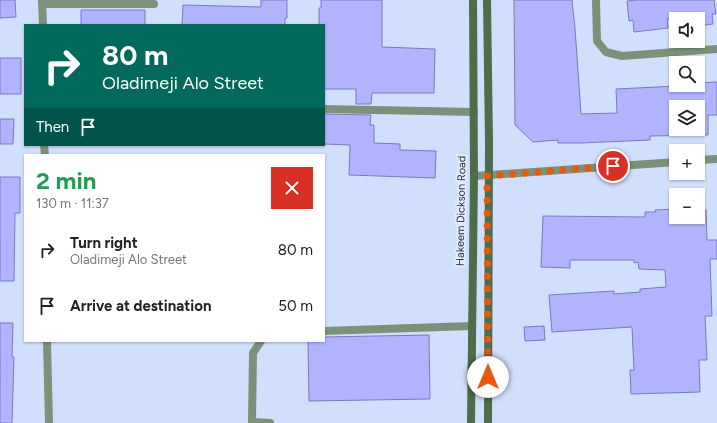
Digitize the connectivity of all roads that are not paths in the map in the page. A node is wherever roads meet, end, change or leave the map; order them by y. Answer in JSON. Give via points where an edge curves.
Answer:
{"nodes":[{"id":1,"x":473,"y":0,"type":"edge"},
{"id":2,"x":487,"y":0,"type":"edge"},
{"id":3,"x":596,"y":0,"type":"edge"},
{"id":4,"x":42,"y":2,"type":"edge"},
{"id":5,"x":154,"y":4,"type":"dead end"},
{"id":6,"x":43,"y":24,"type":"edge"},
{"id":7,"x":717,"y":50,"type":"edge"},
{"id":8,"x":325,"y":109,"type":"edge"},
{"id":9,"x":474,"y":112,"type":"junction"},
{"id":10,"x":717,"y":159,"type":"edge"},
{"id":11,"x":705,"y":160,"type":"edge"},
{"id":12,"x":669,"y":163,"type":"edge"},
{"id":13,"x":474,"y":176,"type":"junction"},
{"id":14,"x":487,"y":176,"type":"junction"},
{"id":15,"x":471,"y":326,"type":"junction"},
{"id":16,"x":325,"y":331,"type":"edge"},
{"id":17,"x":48,"y":342,"type":"edge"},
{"id":18,"x":260,"y":342,"type":"edge"},
{"id":19,"x":252,"y":422,"type":"edge"},
{"id":20,"x":49,"y":423,"type":"edge"},
{"id":21,"x":270,"y":423,"type":"edge"},
{"id":22,"x":471,"y":423,"type":"edge"},
{"id":23,"x":488,"y":423,"type":"edge"}],
"edges":[{"from":1,"to":9,"type":"main road","name":"Hakeem Dickson Road"},
{"from":2,"to":14,"type":"main road"},
{"from":3,"to":7,"type":"street","via":[[597,41],[606,52],[622,56]]},
{"from":4,"to":5,"type":"street"},
{"from":4,"to":6,"type":"street"},
{"from":8,"to":9,"type":"street"},
{"from":9,"to":13,"type":"main road","name":"Hakeem Dickson Road"},
{"from":10,"to":11,"type":"street"},
{"from":12,"to":14,"type":"street"},
{"from":13,"to":14,"type":"street"},
{"from":13,"to":15,"type":"main road","name":"Hakeem Dickson Road"},
{"from":14,"to":23,"type":"main road"},
{"from":15,"to":16,"type":"street"},
{"from":15,"to":22,"type":"main road","name":"Hakeem Dickson Road"},
{"from":17,"to":20,"type":"street"},
{"from":18,"to":19,"type":"street","via":[[253,353]]},
{"from":19,"to":21,"type":"street"}]}
